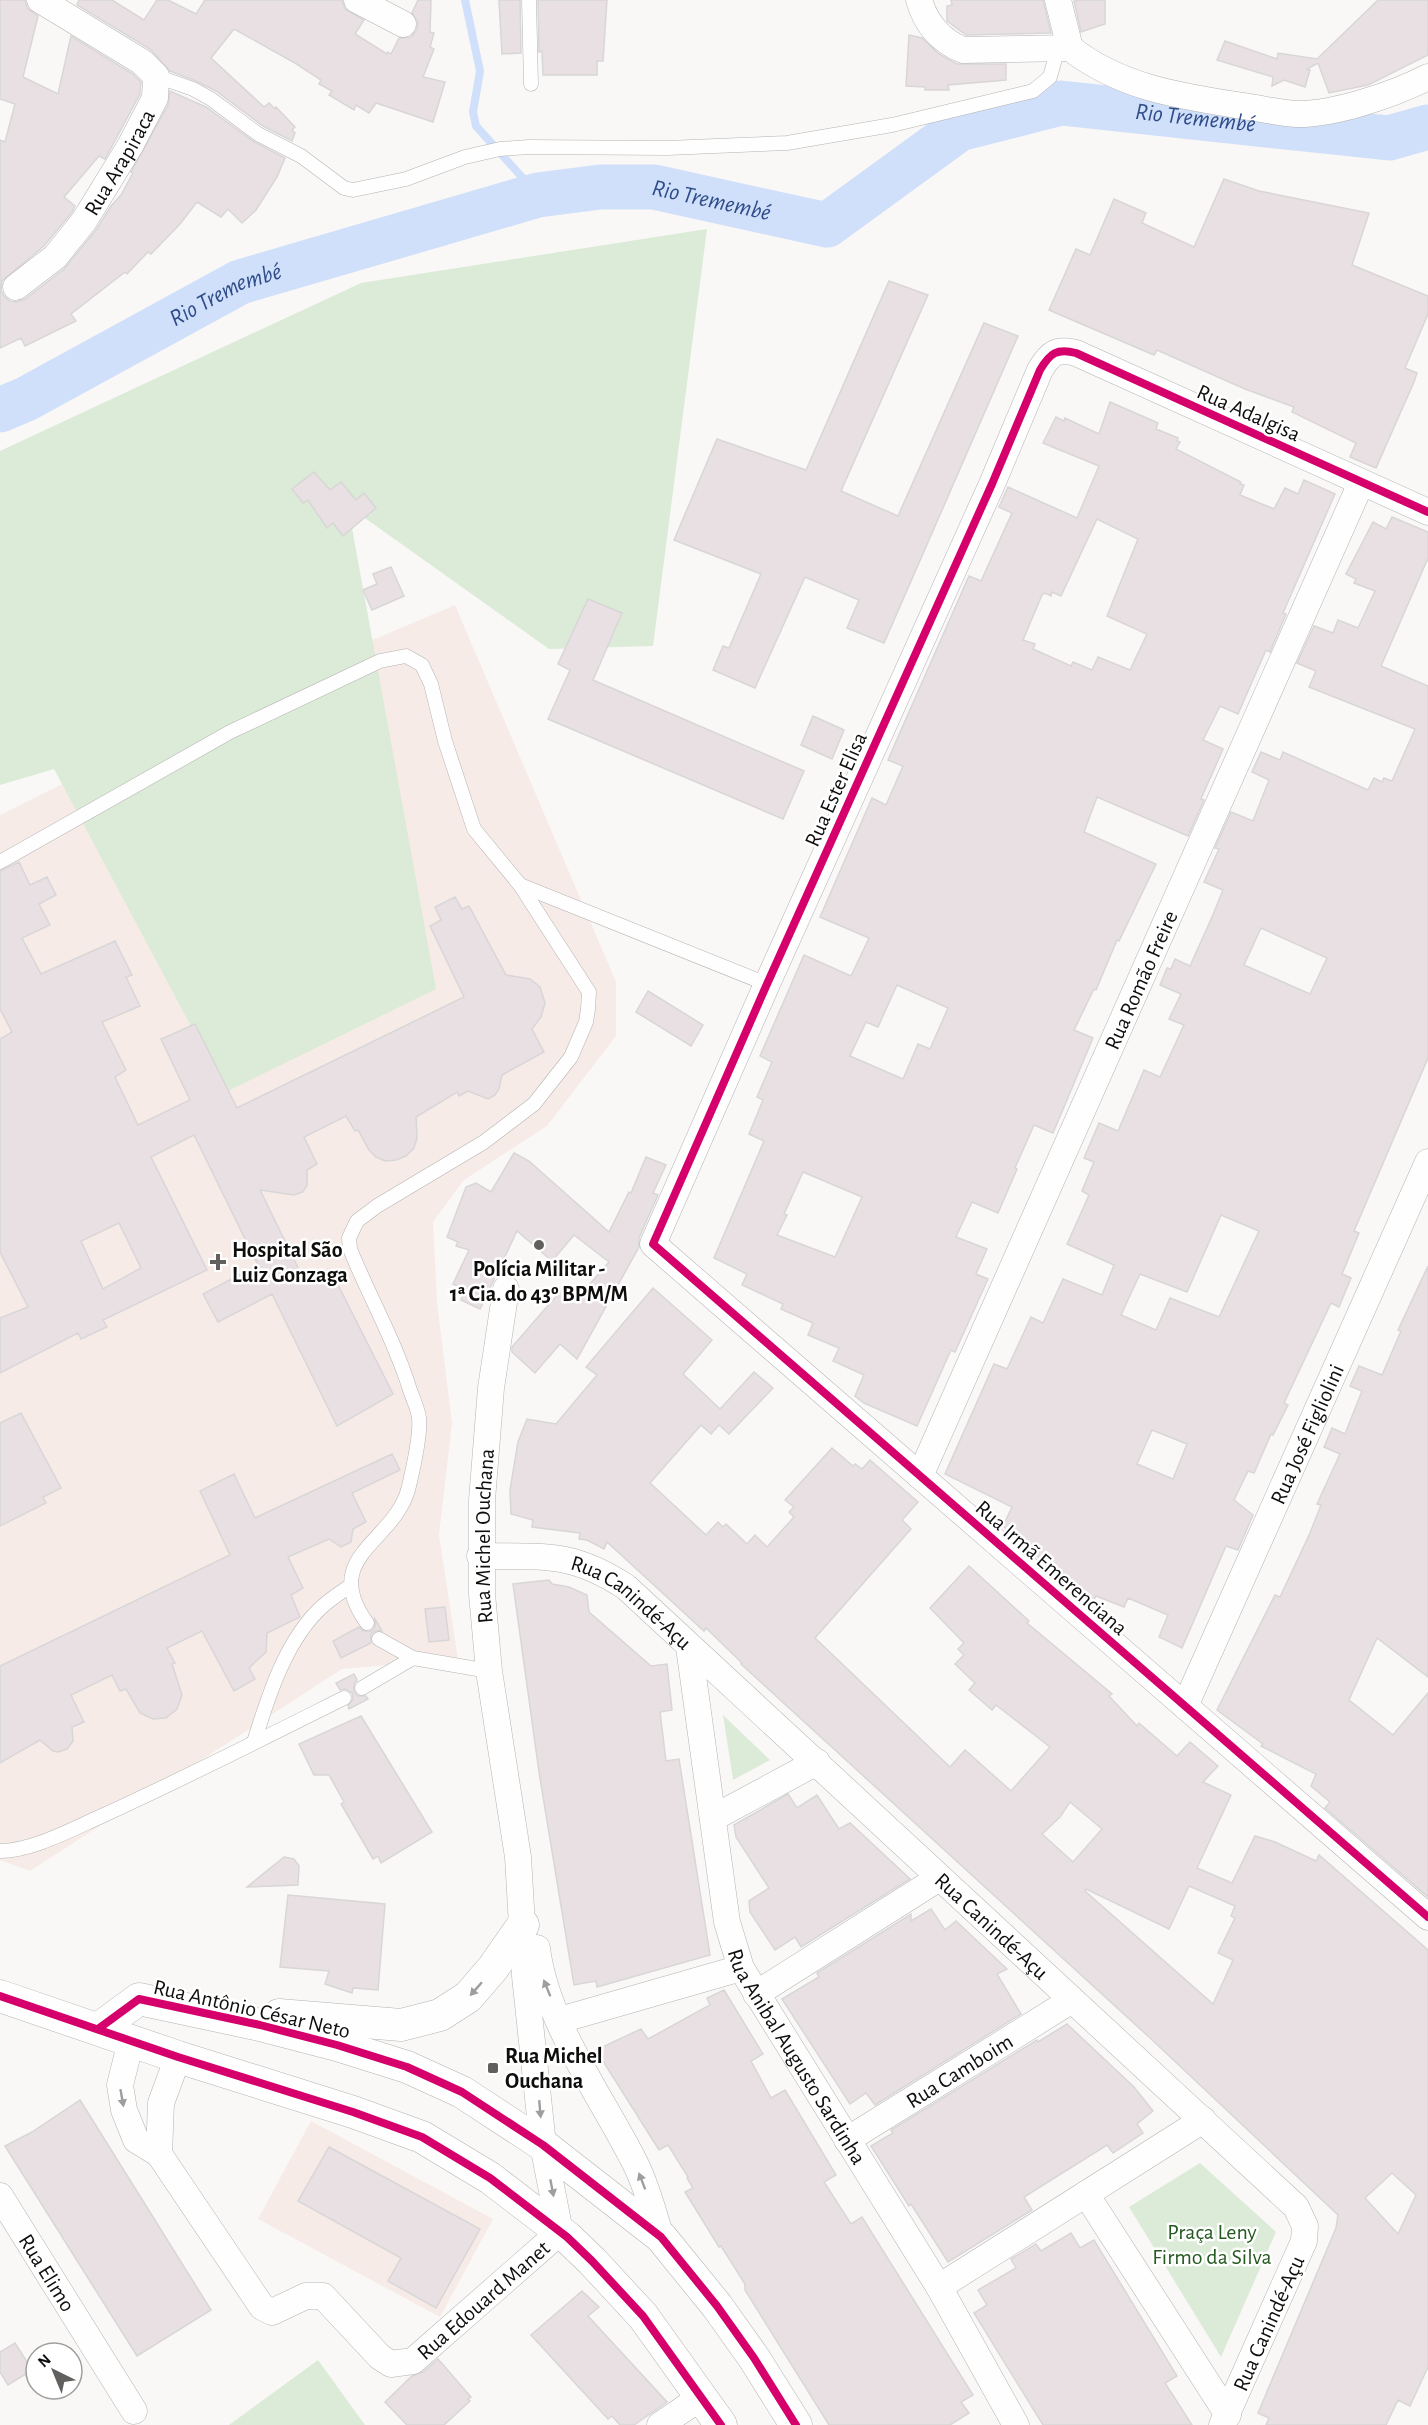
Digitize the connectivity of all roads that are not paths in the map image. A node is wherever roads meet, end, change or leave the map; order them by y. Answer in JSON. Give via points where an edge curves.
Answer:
{"nodes":[{"id":1,"x":40,"y":0,"type":"edge"},
{"id":2,"x":357,"y":0,"type":"edge"},
{"id":3,"x":530,"y":0,"type":"edge"},
{"id":4,"x":919,"y":0,"type":"edge"},
{"id":5,"x":1058,"y":0,"type":"edge"},
{"id":6,"x":403,"y":24,"type":"dead end"},
{"id":7,"x":1064,"y":48,"type":"junction"},
{"id":8,"x":156,"y":76,"type":"junction"},
{"id":9,"x":1428,"y":77,"type":"edge"},
{"id":10,"x":531,"y":84,"type":"dead end"},
{"id":11,"x":16,"y":287,"type":"dead end"},
{"id":12,"x":1053,"y":351,"type":"joint"},
{"id":13,"x":1361,"y":483,"type":"junction"},
{"id":14,"x":1428,"y":512,"type":"edge"},
{"id":15,"x":0,"y":862,"type":"edge"},
{"id":16,"x":520,"y":885,"type":"junction"},
{"id":17,"x":767,"y":984,"type":"junction"},
{"id":18,"x":1428,"y":1162,"type":"edge"},
{"id":19,"x":653,"y":1244,"type":"joint"},
{"id":20,"x":506,"y":1289,"type":"dead end"},
{"id":21,"x":920,"y":1476,"type":"junction"},
{"id":22,"x":480,"y":1556,"type":"junction"},
{"id":23,"x":350,"y":1586,"type":"junction"},
{"id":24,"x":367,"y":1623,"type":"dead end"},
{"id":25,"x":379,"y":1639,"type":"dead end"},
{"id":26,"x":689,"y":1647,"type":"junction"},
{"id":27,"x":413,"y":1659,"type":"junction"},
{"id":28,"x":489,"y":1671,"type":"junction"},
{"id":29,"x":362,"y":1688,"type":"dead end"},
{"id":30,"x":344,"y":1698,"type":"dead end"},
{"id":31,"x":1185,"y":1706,"type":"junction"},
{"id":32,"x":254,"y":1742,"type":"junction"},
{"id":33,"x":817,"y":1762,"type":"junction"},
{"id":34,"x":713,"y":1818,"type":"junction"},
{"id":35,"x":0,"y":1851,"type":"edge"},
{"id":36,"x":939,"y":1878,"type":"junction"},
{"id":37,"x":1428,"y":1917,"type":"edge"},
{"id":38,"x":523,"y":1925,"type":"junction"},
{"id":39,"x":741,"y":1968,"type":"junction"},
{"id":40,"x":756,"y":1994,"type":"junction"},
{"id":41,"x":0,"y":1996,"type":"edge"},
{"id":42,"x":1072,"y":2000,"type":"junction"},
{"id":43,"x":560,"y":2020,"type":"junction"},
{"id":44,"x":260,"y":2025,"type":"junction"},
{"id":45,"x":98,"y":2029,"type":"junction"},
{"id":46,"x":131,"y":2041,"type":"junction"},
{"id":47,"x":178,"y":2057,"type":"junction"},
{"id":48,"x":1203,"y":2120,"type":"junction"},
{"id":49,"x":847,"y":2140,"type":"junction"},
{"id":50,"x":543,"y":2145,"type":"junction"},
{"id":51,"x":159,"y":2154,"type":"junction"},
{"id":52,"x":1086,"y":2194,"type":"junction"},
{"id":53,"x":0,"y":2196,"type":"edge"},
{"id":54,"x":560,"y":2232,"type":"junction"},
{"id":55,"x":661,"y":2237,"type":"junction"},
{"id":56,"x":939,"y":2288,"type":"junction"},
{"id":57,"x":703,"y":2396,"type":"junction"},
{"id":58,"x":134,"y":2411,"type":"dead end"},
{"id":59,"x":1225,"y":2420,"type":"edge"},
{"id":60,"x":1011,"y":2423,"type":"edge"},
{"id":61,"x":660,"y":2425,"type":"edge"},
{"id":62,"x":721,"y":2425,"type":"edge"},
{"id":63,"x":796,"y":2425,"type":"edge"}],
"edges":[{"from":1,"to":8,"type":"street","via":[[124,50]]},
{"from":2,"to":6,"type":"street"},
{"from":3,"to":10,"type":"lane"},
{"from":4,"to":7,"type":"street","via":[[932,28],[947,44],[963,50]]},
{"from":5,"to":7,"type":"street"},
{"from":7,"to":8,"type":"lane","via":[[1050,77],[1033,91],[892,125],[763,145],[500,149],[465,157],[406,179],[353,190],[258,134],[211,99]]},
{"from":7,"to":9,"type":"street","via":[[1123,79],[1180,96],[1297,114],[1402,91]]},
{"from":8,"to":11,"type":"street","name":"Rua Arapiraca","via":[[154,98],[84,221],[55,257]]},
{"from":12,"to":13,"type":"street","name":"Rua Adalgisa","via":[[1076,354]]},
{"from":12,"to":17,"type":"street","name":"Rua Ester Elisa","via":[[1040,370]]},
{"from":13,"to":14,"type":"street","name":"Rua Adalgisa"},
{"from":13,"to":21,"type":"street","name":"Rua Romão Freire"},
{"from":15,"to":16,"type":"lane","via":[[230,732],[380,661],[406,656],[422,665],[431,684],[474,829]]},
{"from":16,"to":17,"type":"lane"},
{"from":16,"to":23,"type":"lane","via":[[589,992],[586,1022],[571,1057],[534,1104],[484,1142],[377,1206],[357,1221],[352,1230],[350,1249],[399,1354],[419,1419],[409,1489],[400,1508],[352,1572]]},
{"from":17,"to":19,"type":"street","name":"Rua Ester Elisa"},
{"from":18,"to":31,"type":"street","name":"Rua José Figliolini"},
{"from":19,"to":21,"type":"street","name":"Rua Irmã Emerenciana"},
{"from":20,"to":22,"type":"street","name":"Rua Michel Ouchana","via":[[491,1388]]},
{"from":21,"to":31,"type":"street","name":"Rua Irmã Emerenciana"},
{"from":22,"to":26,"type":"street","name":"Rua Canindé-Açu","via":[[557,1557],[600,1570],[626,1587]]},
{"from":22,"to":28,"type":"street","name":"Rua Michel Ouchana"},
{"from":23,"to":24,"type":"lane"},
{"from":23,"to":32,"type":"lane","via":[[322,1606],[300,1633],[271,1688]]},
{"from":25,"to":27,"type":"lane"},
{"from":26,"to":33,"type":"street","name":"Rua Canindé-Açu"},
{"from":26,"to":34,"type":"street","name":"Rua Anibal Augusto Sardinha"},
{"from":27,"to":28,"type":"lane"},
{"from":27,"to":29,"type":"lane"},
{"from":28,"to":38,"type":"street","name":"Rua Michel Ouchana","via":[[518,1857]]},
{"from":30,"to":32,"type":"lane"},
{"from":31,"to":37,"type":"street","name":"Rua Irmã Emerenciana"},
{"from":32,"to":35,"type":"lane","via":[[198,1773],[51,1838]]},
{"from":33,"to":34,"type":"street"},
{"from":33,"to":36,"type":"street","name":"Rua Canindé-Açu"},
{"from":34,"to":39,"type":"street","name":"Rua Anibal Augusto Sardinha","via":[[727,1922]]},
{"from":36,"to":40,"type":"street"},
{"from":36,"to":42,"type":"street","name":"Rua Canindé-Açu"},
{"from":43,"to":38,"type":"street","name":"Rua Michel Ouchana","one_way":true,"via":[[540,1971],[537,1944]]},
{"from":38,"to":44,"type":"street","one_way":true,"via":[[468,1997],[440,2015],[401,2025],[278,2014]]},
{"from":38,"to":50,"type":"street","name":"Rua Michel Ouchana","one_way":true},
{"from":39,"to":40,"type":"street","name":"Rua Anibal Augusto Sardinha"},
{"from":39,"to":43,"type":"street"},
{"from":40,"to":49,"type":"street","name":"Rua Anibal Augusto Sardinha"},
{"from":41,"to":45,"type":"street"},
{"from":42,"to":48,"type":"street","name":"Rua Canindé-Açu"},
{"from":42,"to":49,"type":"street","name":"Rua Camboim"},
{"from":55,"to":43,"type":"street","name":"Rua Michel Ouchana","one_way":true,"via":[[636,2165]]},
{"from":44,"to":45,"type":"street","name":"Rua Antônio César Neto","via":[[139,1999]]},
{"from":44,"to":50,"type":"street","name":"Rua Antônio César Neto","via":[[407,2067],[462,2092]]},
{"from":45,"to":46,"type":"street"},
{"from":46,"to":47,"type":"street"},
{"from":46,"to":51,"type":"street","name":"Rua Edouard Manet","one_way":true,"via":[[120,2085],[124,2110],[136,2140]]},
{"from":47,"to":51,"type":"street","via":[[161,2103]]},
{"from":47,"to":54,"type":"street","via":[[422,2137],[490,2178]]},
{"from":48,"to":52,"type":"street"},
{"from":48,"to":59,"type":"street","name":"Rua Canindé-Açu","via":[[1296,2207],[1305,2226],[1304,2241]]},
{"from":49,"to":56,"type":"street","name":"Rua Anibal Augusto Sardinha"},
{"from":50,"to":54,"type":"street","name":"Rua Michel Ouchana","one_way":true},
{"from":50,"to":55,"type":"street","name":"Rua Antônio César Neto"},
{"from":51,"to":54,"type":"street","name":"Rua Edouard Manet","via":[[262,2307],[272,2312],[306,2296],[323,2296],[391,2364],[412,2361]]},
{"from":52,"to":56,"type":"street"},
{"from":52,"to":59,"type":"street"},
{"from":53,"to":58,"type":"street","name":"Rua Elimo"},
{"from":54,"to":57,"type":"street","via":[[643,2316]]},
{"from":55,"to":63,"type":"street","name":"Rua Antônio César Neto","via":[[717,2306]]},
{"from":56,"to":60,"type":"street","name":"Rua Anibal Augusto Sardinha"},
{"from":57,"to":61,"type":"street"},
{"from":57,"to":62,"type":"street"}]}
